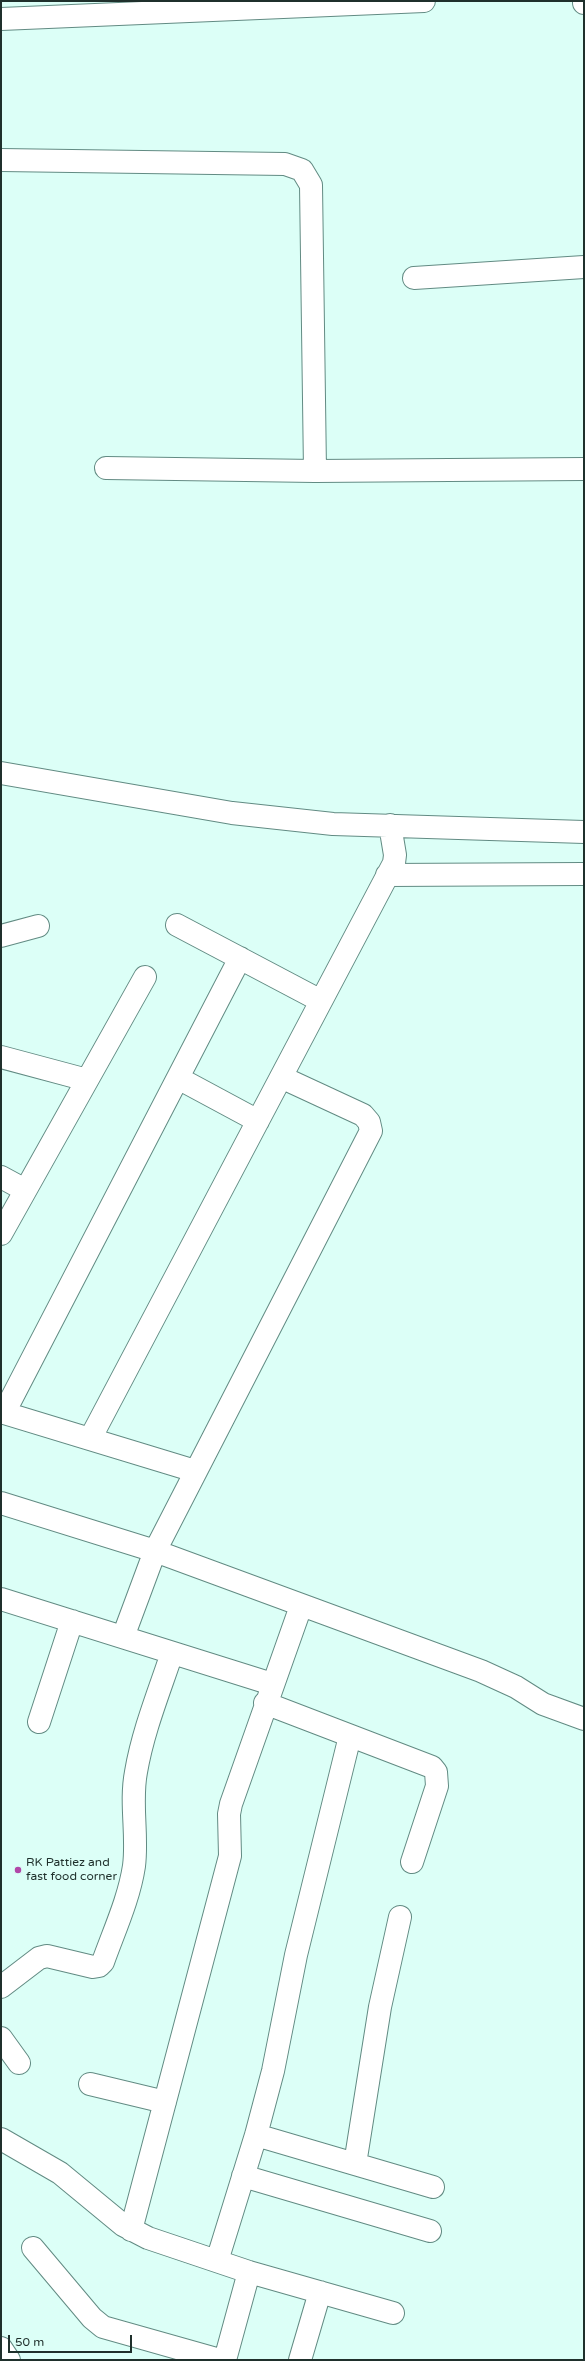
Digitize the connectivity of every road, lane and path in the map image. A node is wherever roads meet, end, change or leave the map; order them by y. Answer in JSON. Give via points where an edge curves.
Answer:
{"nodes":[{"id":1,"x":424,"y":1,"type":"edge"},
{"id":2,"x":333,"y":3,"type":"edge"},
{"id":3,"x":1,"y":19,"type":"edge"},
{"id":4,"x":1,"y":160,"type":"edge"},
{"id":5,"x":584,"y":267,"type":"edge"},
{"id":6,"x":414,"y":278,"type":"dead end"},
{"id":7,"x":106,"y":468,"type":"dead end"},
{"id":8,"x":584,"y":469,"type":"edge"},
{"id":9,"x":315,"y":471,"type":"junction"},
{"id":10,"x":1,"y":773,"type":"edge"},
{"id":11,"x":390,"y":825,"type":"junction"},
{"id":12,"x":584,"y":832,"type":"edge"},
{"id":13,"x":584,"y":874,"type":"edge"},
{"id":14,"x":387,"y":875,"type":"junction"},
{"id":15,"x":177,"y":924,"type":"dead end"},
{"id":16,"x":38,"y":926,"type":"dead end"},
{"id":17,"x":1,"y":936,"type":"edge"},
{"id":18,"x":240,"y":958,"type":"junction"},
{"id":19,"x":145,"y":977,"type":"dead end"},
{"id":20,"x":321,"y":1001,"type":"junction"},
{"id":21,"x":1,"y":1057,"type":"edge"},
{"id":22,"x":281,"y":1077,"type":"junction"},
{"id":23,"x":178,"y":1078,"type":"junction"},
{"id":24,"x":87,"y":1080,"type":"junction"},
{"id":25,"x":258,"y":1121,"type":"junction"},
{"id":26,"x":1,"y":1177,"type":"edge"},
{"id":27,"x":26,"y":1190,"type":"junction"},
{"id":28,"x":1,"y":1234,"type":"edge"},
{"id":29,"x":2,"y":1412,"type":"edge"},
{"id":30,"x":90,"y":1439,"type":"junction"},
{"id":31,"x":195,"y":1471,"type":"junction"},
{"id":32,"x":1,"y":1503,"type":"edge"},
{"id":33,"x":155,"y":1551,"type":"junction"},
{"id":34,"x":1,"y":1599,"type":"edge"},
{"id":35,"x":300,"y":1606,"type":"junction"},
{"id":36,"x":72,"y":1621,"type":"junction"},
{"id":37,"x":122,"y":1637,"type":"junction"},
{"id":38,"x":172,"y":1653,"type":"junction"},
{"id":39,"x":269,"y":1693,"type":"junction"},
{"id":40,"x":584,"y":1719,"type":"edge"},
{"id":41,"x":39,"y":1722,"type":"dead end"},
{"id":42,"x":350,"y":1736,"type":"junction"},
{"id":43,"x":412,"y":1862,"type":"dead end"},
{"id":44,"x":400,"y":1917,"type":"dead end"},
{"id":45,"x":1,"y":1987,"type":"edge"},
{"id":46,"x":1,"y":2038,"type":"edge"},
{"id":47,"x":19,"y":2063,"type":"dead end"},
{"id":48,"x":90,"y":2084,"type":"dead end"},
{"id":49,"x":165,"y":2102,"type":"junction"},
{"id":50,"x":256,"y":2135,"type":"junction"},
{"id":51,"x":1,"y":2139,"type":"edge"},
{"id":52,"x":355,"y":2164,"type":"junction"},
{"id":53,"x":243,"y":2176,"type":"junction"},
{"id":54,"x":433,"y":2187,"type":"dead end"},
{"id":55,"x":131,"y":2230,"type":"junction"},
{"id":56,"x":430,"y":2231,"type":"dead end"},
{"id":57,"x":34,"y":2248,"type":"dead end"},
{"id":58,"x":217,"y":2261,"type":"junction"},
{"id":59,"x":249,"y":2272,"type":"junction"},
{"id":60,"x":320,"y":2292,"type":"junction"},
{"id":61,"x":393,"y":2313,"type":"dead end"},
{"id":62,"x":1,"y":2348,"type":"edge"},
{"id":63,"x":8,"y":2360,"type":"edge"},
{"id":64,"x":220,"y":2360,"type":"edge"},
{"id":65,"x":225,"y":2360,"type":"edge"},
{"id":66,"x":300,"y":2360,"type":"edge"}],
"edges":[{"from":1,"to":2,"type":"main road"},
{"from":2,"to":3,"type":"main road"},
{"from":4,"to":9,"type":"main road","via":[[284,164],[302,170],[311,186]]},
{"from":5,"to":6,"type":"main road"},
{"from":7,"to":9,"type":"main road"},
{"from":8,"to":9,"type":"main road"},
{"from":10,"to":11,"type":"main road","via":[[232,813],[333,824]]},
{"from":11,"to":12,"type":"main road"},
{"from":11,"to":14,"type":"main road","via":[[395,855]]},
{"from":13,"to":14,"type":"main road"},
{"from":14,"to":20,"type":"main road"},
{"from":15,"to":18,"type":"main road"},
{"from":16,"to":17,"type":"main road"},
{"from":18,"to":20,"type":"main road"},
{"from":18,"to":23,"type":"main road"},
{"from":19,"to":24,"type":"main road"},
{"from":20,"to":22,"type":"main road"},
{"from":21,"to":24,"type":"main road"},
{"from":22,"to":25,"type":"main road"},
{"from":22,"to":31,"type":"main road","via":[[363,1115],[369,1122],[370,1131]]},
{"from":23,"to":25,"type":"main road"},
{"from":23,"to":29,"type":"main road"},
{"from":24,"to":27,"type":"main road"},
{"from":25,"to":30,"type":"main road"},
{"from":26,"to":27,"type":"main road"},
{"from":27,"to":28,"type":"main road"},
{"from":29,"to":30,"type":"main road"},
{"from":30,"to":31,"type":"main road"},
{"from":31,"to":33,"type":"main road"},
{"from":32,"to":33,"type":"main road"},
{"from":33,"to":35,"type":"main road"},
{"from":33,"to":37,"type":"main road"},
{"from":34,"to":36,"type":"main road"},
{"from":35,"to":39,"type":"main road"},
{"from":35,"to":40,"type":"main road","via":[[481,1671],[516,1687],[543,1704]]},
{"from":36,"to":37,"type":"main road"},
{"from":36,"to":41,"type":"main road"},
{"from":37,"to":38,"type":"main road"},
{"from":38,"to":39,"type":"main road"},
{"from":38,"to":45,"type":"main road","via":[[140,1750],[134,1789],[134,1866],[103,1962],[93,1968],[57,1957],[40,1958]]},
{"from":39,"to":42,"type":"main road"},
{"from":39,"to":49,"type":"main road","via":[[231,1804],[231,1847]]},
{"from":42,"to":43,"type":"main road","via":[[432,1767],[436,1772],[437,1786]]},
{"from":42,"to":50,"type":"main road","via":[[297,1948],[273,2071]]},
{"from":44,"to":52,"type":"main road","via":[[380,2007]]},
{"from":46,"to":47,"type":"main road"},
{"from":48,"to":49,"type":"main road"},
{"from":49,"to":55,"type":"main road"},
{"from":50,"to":52,"type":"main road"},
{"from":50,"to":53,"type":"main road"},
{"from":51,"to":55,"type":"main road","via":[[60,2172]]},
{"from":52,"to":54,"type":"main road"},
{"from":53,"to":56,"type":"main road"},
{"from":53,"to":58,"type":"main road"},
{"from":55,"to":58,"type":"main road"},
{"from":57,"to":64,"type":"main road","via":[[92,2318],[103,2327]]},
{"from":58,"to":59,"type":"main road"},
{"from":59,"to":60,"type":"main road"},
{"from":59,"to":65,"type":"main road"},
{"from":60,"to":61,"type":"main road"},
{"from":60,"to":66,"type":"main road"},
{"from":62,"to":63,"type":"main road"}]}
